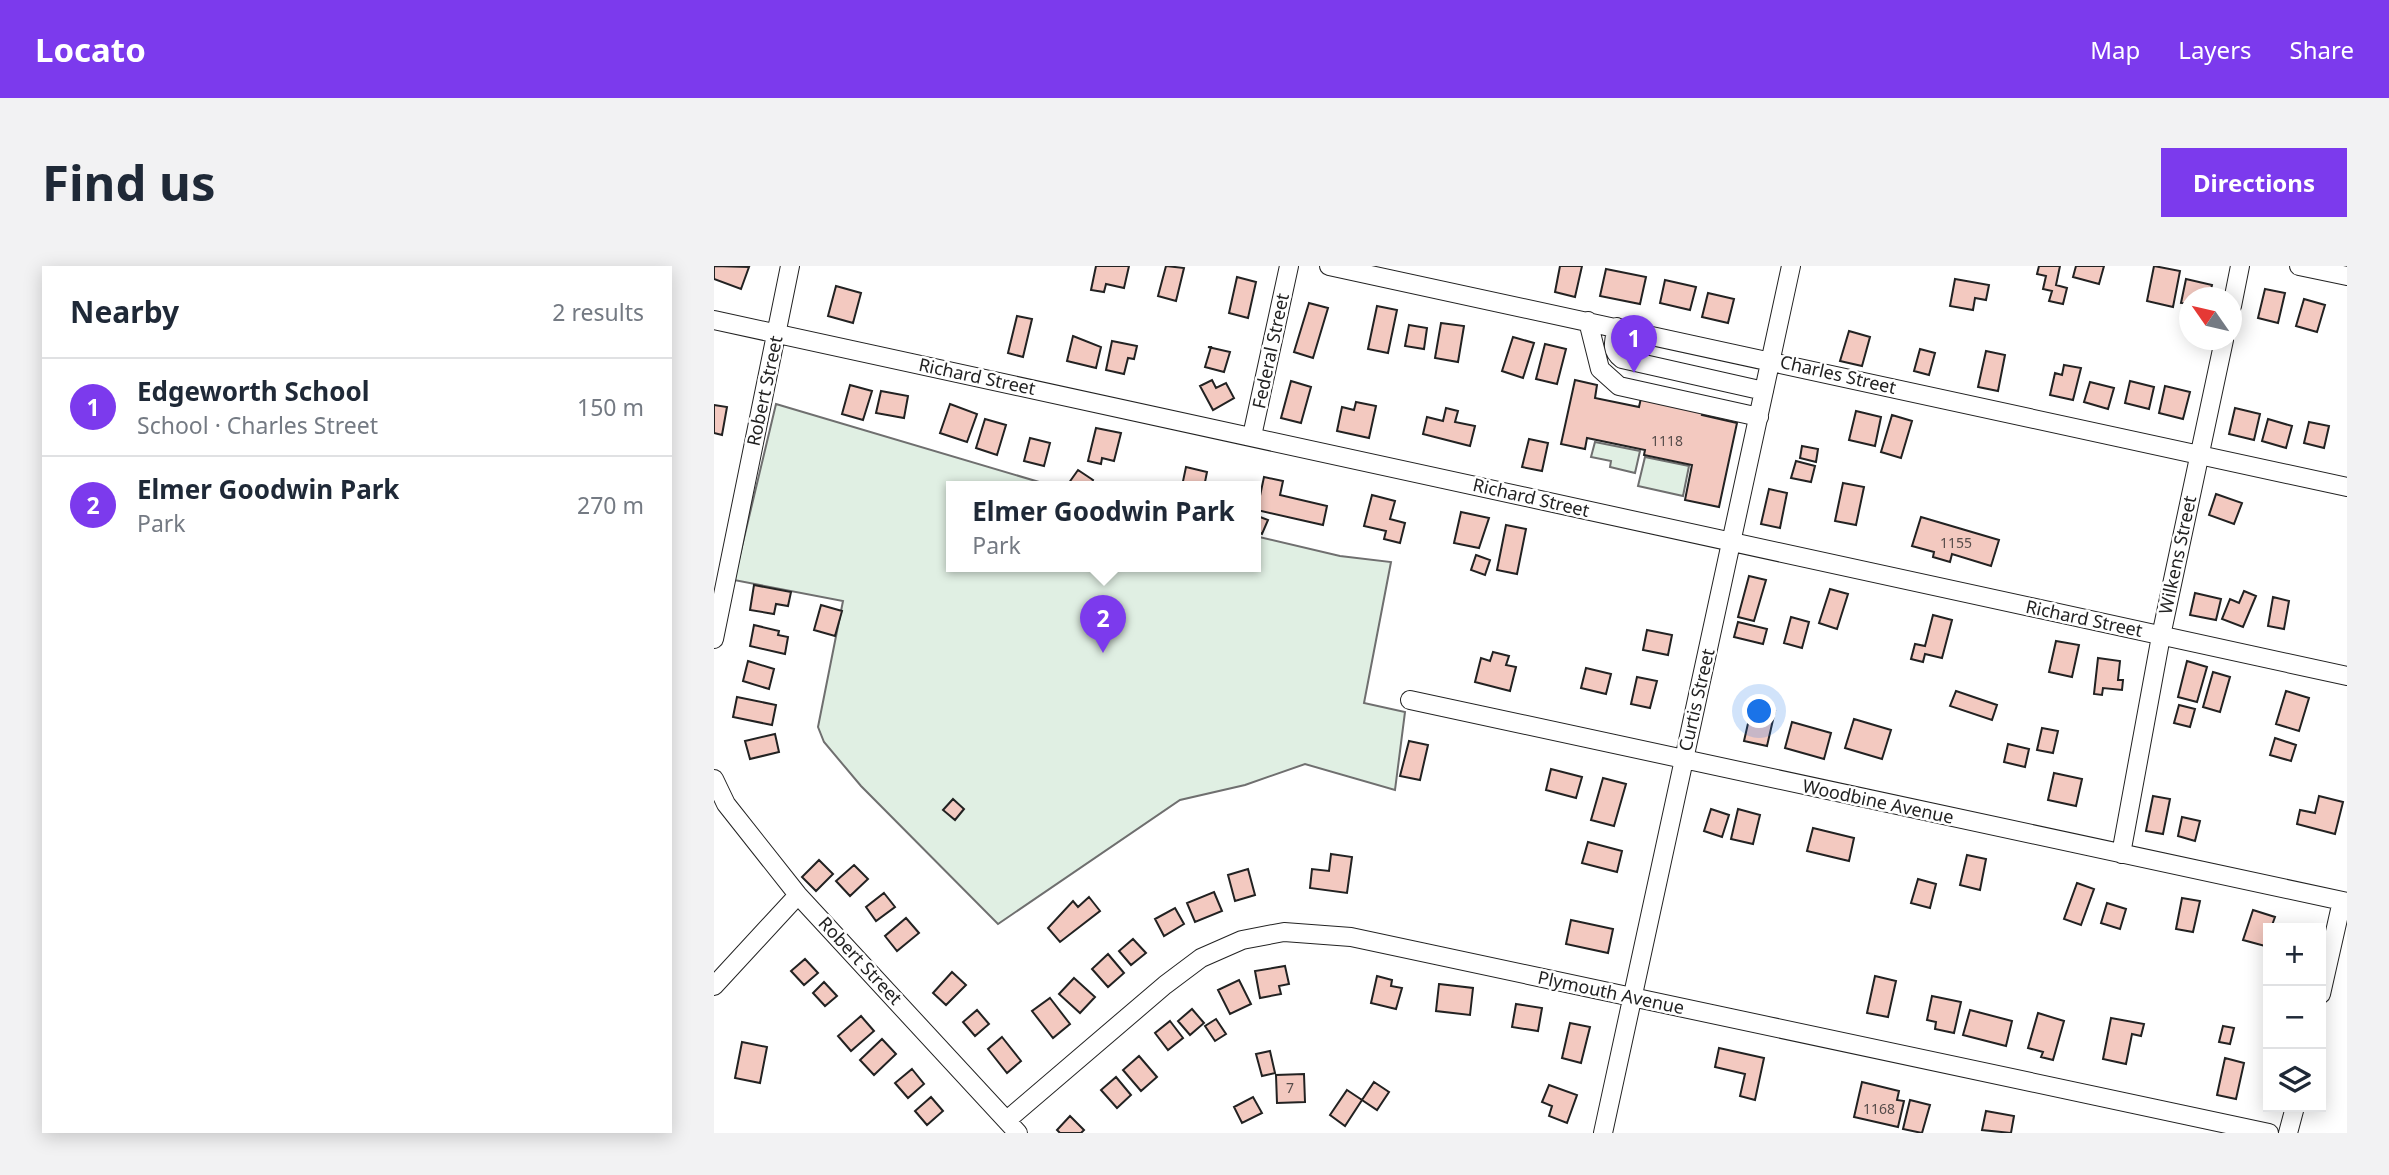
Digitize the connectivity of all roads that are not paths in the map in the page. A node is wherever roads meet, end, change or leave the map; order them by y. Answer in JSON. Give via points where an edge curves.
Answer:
{"nodes":[{"id":1,"x":790,"y":266,"type":"edge"},
{"id":2,"x":1289,"y":266,"type":"edge"},
{"id":3,"x":1329,"y":266,"type":"edge"},
{"id":4,"x":1791,"y":266,"type":"edge"},
{"id":5,"x":2240,"y":266,"type":"edge"},
{"id":6,"x":2299,"y":266,"type":"edge"},
{"id":7,"x":2347,"y":276,"type":"edge"},
{"id":8,"x":2235,"y":287,"type":"edge"},
{"id":9,"x":714,"y":320,"type":"edge"},
{"id":10,"x":1588,"y":321,"type":"junction"},
{"id":11,"x":1617,"y":327,"type":"junction"},
{"id":12,"x":777,"y":334,"type":"junction"},
{"id":13,"x":2222,"y":350,"type":"edge"},
{"id":14,"x":1771,"y":360,"type":"junction"},
{"id":15,"x":1764,"y":391,"type":"junction"},
{"id":16,"x":1759,"y":417,"type":"junction"},
{"id":17,"x":1252,"y":436,"type":"junction"},
{"id":18,"x":2200,"y":456,"type":"junction"},
{"id":19,"x":2347,"y":487,"type":"edge"},
{"id":20,"x":1732,"y":543,"type":"junction"},
{"id":21,"x":716,"y":616,"type":"edge"},
{"id":22,"x":2161,"y":636,"type":"junction"},
{"id":23,"x":714,"y":639,"type":"edge"},
{"id":24,"x":2347,"y":676,"type":"edge"},
{"id":25,"x":1410,"y":700,"type":"dead end"},
{"id":26,"x":1684,"y":761,"type":"junction"},
{"id":27,"x":714,"y":779,"type":"edge"},
{"id":28,"x":2121,"y":854,"type":"junction"},
{"id":29,"x":798,"y":895,"type":"junction"},
{"id":30,"x":2345,"y":902,"type":"edge"},
{"id":31,"x":714,"y":986,"type":"edge"},
{"id":32,"x":2323,"y":986,"type":"edge"},
{"id":33,"x":1631,"y":998,"type":"junction"},
{"id":34,"x":2294,"y":1112,"type":"edge"},
{"id":35,"x":1012,"y":1126,"type":"edge"},
{"id":36,"x":1603,"y":1133,"type":"edge"},
{"id":37,"x":2269,"y":1133,"type":"edge"},
{"id":38,"x":2288,"y":1133,"type":"edge"}],
"edges":[{"from":1,"to":12,"type":"street","name":"Robert Street"},
{"from":2,"to":17,"type":"street","name":"Federal Street"},
{"from":3,"to":10,"type":"street","name":"Charles Street"},
{"from":4,"to":14,"type":"street","name":"Curtis Street"},
{"from":5,"to":8,"type":"street"},
{"from":6,"to":7,"type":"street"},
{"from":9,"to":12,"type":"street","name":"Richard Street"},
{"from":10,"to":11,"type":"street","name":"Charles Street"},
{"from":10,"to":16,"type":"street","via":[[1600,369],[1619,386]]},
{"from":11,"to":14,"type":"street","name":"Charles Street"},
{"from":11,"to":15,"type":"street","via":[[1613,346],[1622,359]]},
{"from":12,"to":17,"type":"street","name":"Richard Street"},
{"from":12,"to":21,"type":"street","name":"Robert Street"},
{"from":13,"to":18,"type":"street","name":"Wilkens Street"},
{"from":14,"to":15,"type":"street","name":"Curtis Street"},
{"from":14,"to":18,"type":"street","name":"Charles Street"},
{"from":15,"to":16,"type":"street","name":"Curtis Street"},
{"from":16,"to":20,"type":"street","name":"Curtis Street"},
{"from":17,"to":20,"type":"street","name":"Richard Street"},
{"from":18,"to":19,"type":"street","name":"Charles Street"},
{"from":18,"to":22,"type":"street","name":"Wilkens Street"},
{"from":20,"to":22,"type":"street","name":"Richard Street"},
{"from":20,"to":26,"type":"street","name":"Curtis Street"},
{"from":21,"to":23,"type":"street","name":"Robert Street"},
{"from":22,"to":24,"type":"street","name":"Richard Street"},
{"from":22,"to":28,"type":"street","name":"Wilkens Street"},
{"from":25,"to":26,"type":"street","name":"Woodbine Avenue"},
{"from":26,"to":28,"type":"street","name":"Woodbine Avenue"},
{"from":26,"to":33,"type":"street","name":"Curtis Street"},
{"from":27,"to":29,"type":"street","name":"Robert Street","via":[[726,804]]},
{"from":28,"to":30,"type":"street","name":"Woodbine Avenue"},
{"from":29,"to":31,"type":"street"},
{"from":29,"to":35,"type":"street","name":"Robert Street"},
{"from":30,"to":32,"type":"street"},
{"from":33,"to":35,"type":"street","name":"Plymouth Avenue","via":[[1351,937],[1305,932],[1242,940],[1201,958],[1165,985]]},
{"from":33,"to":36,"type":"street","name":"Curtis Street"},
{"from":33,"to":37,"type":"street","name":"Plymouth Avenue"},
{"from":34,"to":38,"type":"street"}]}
